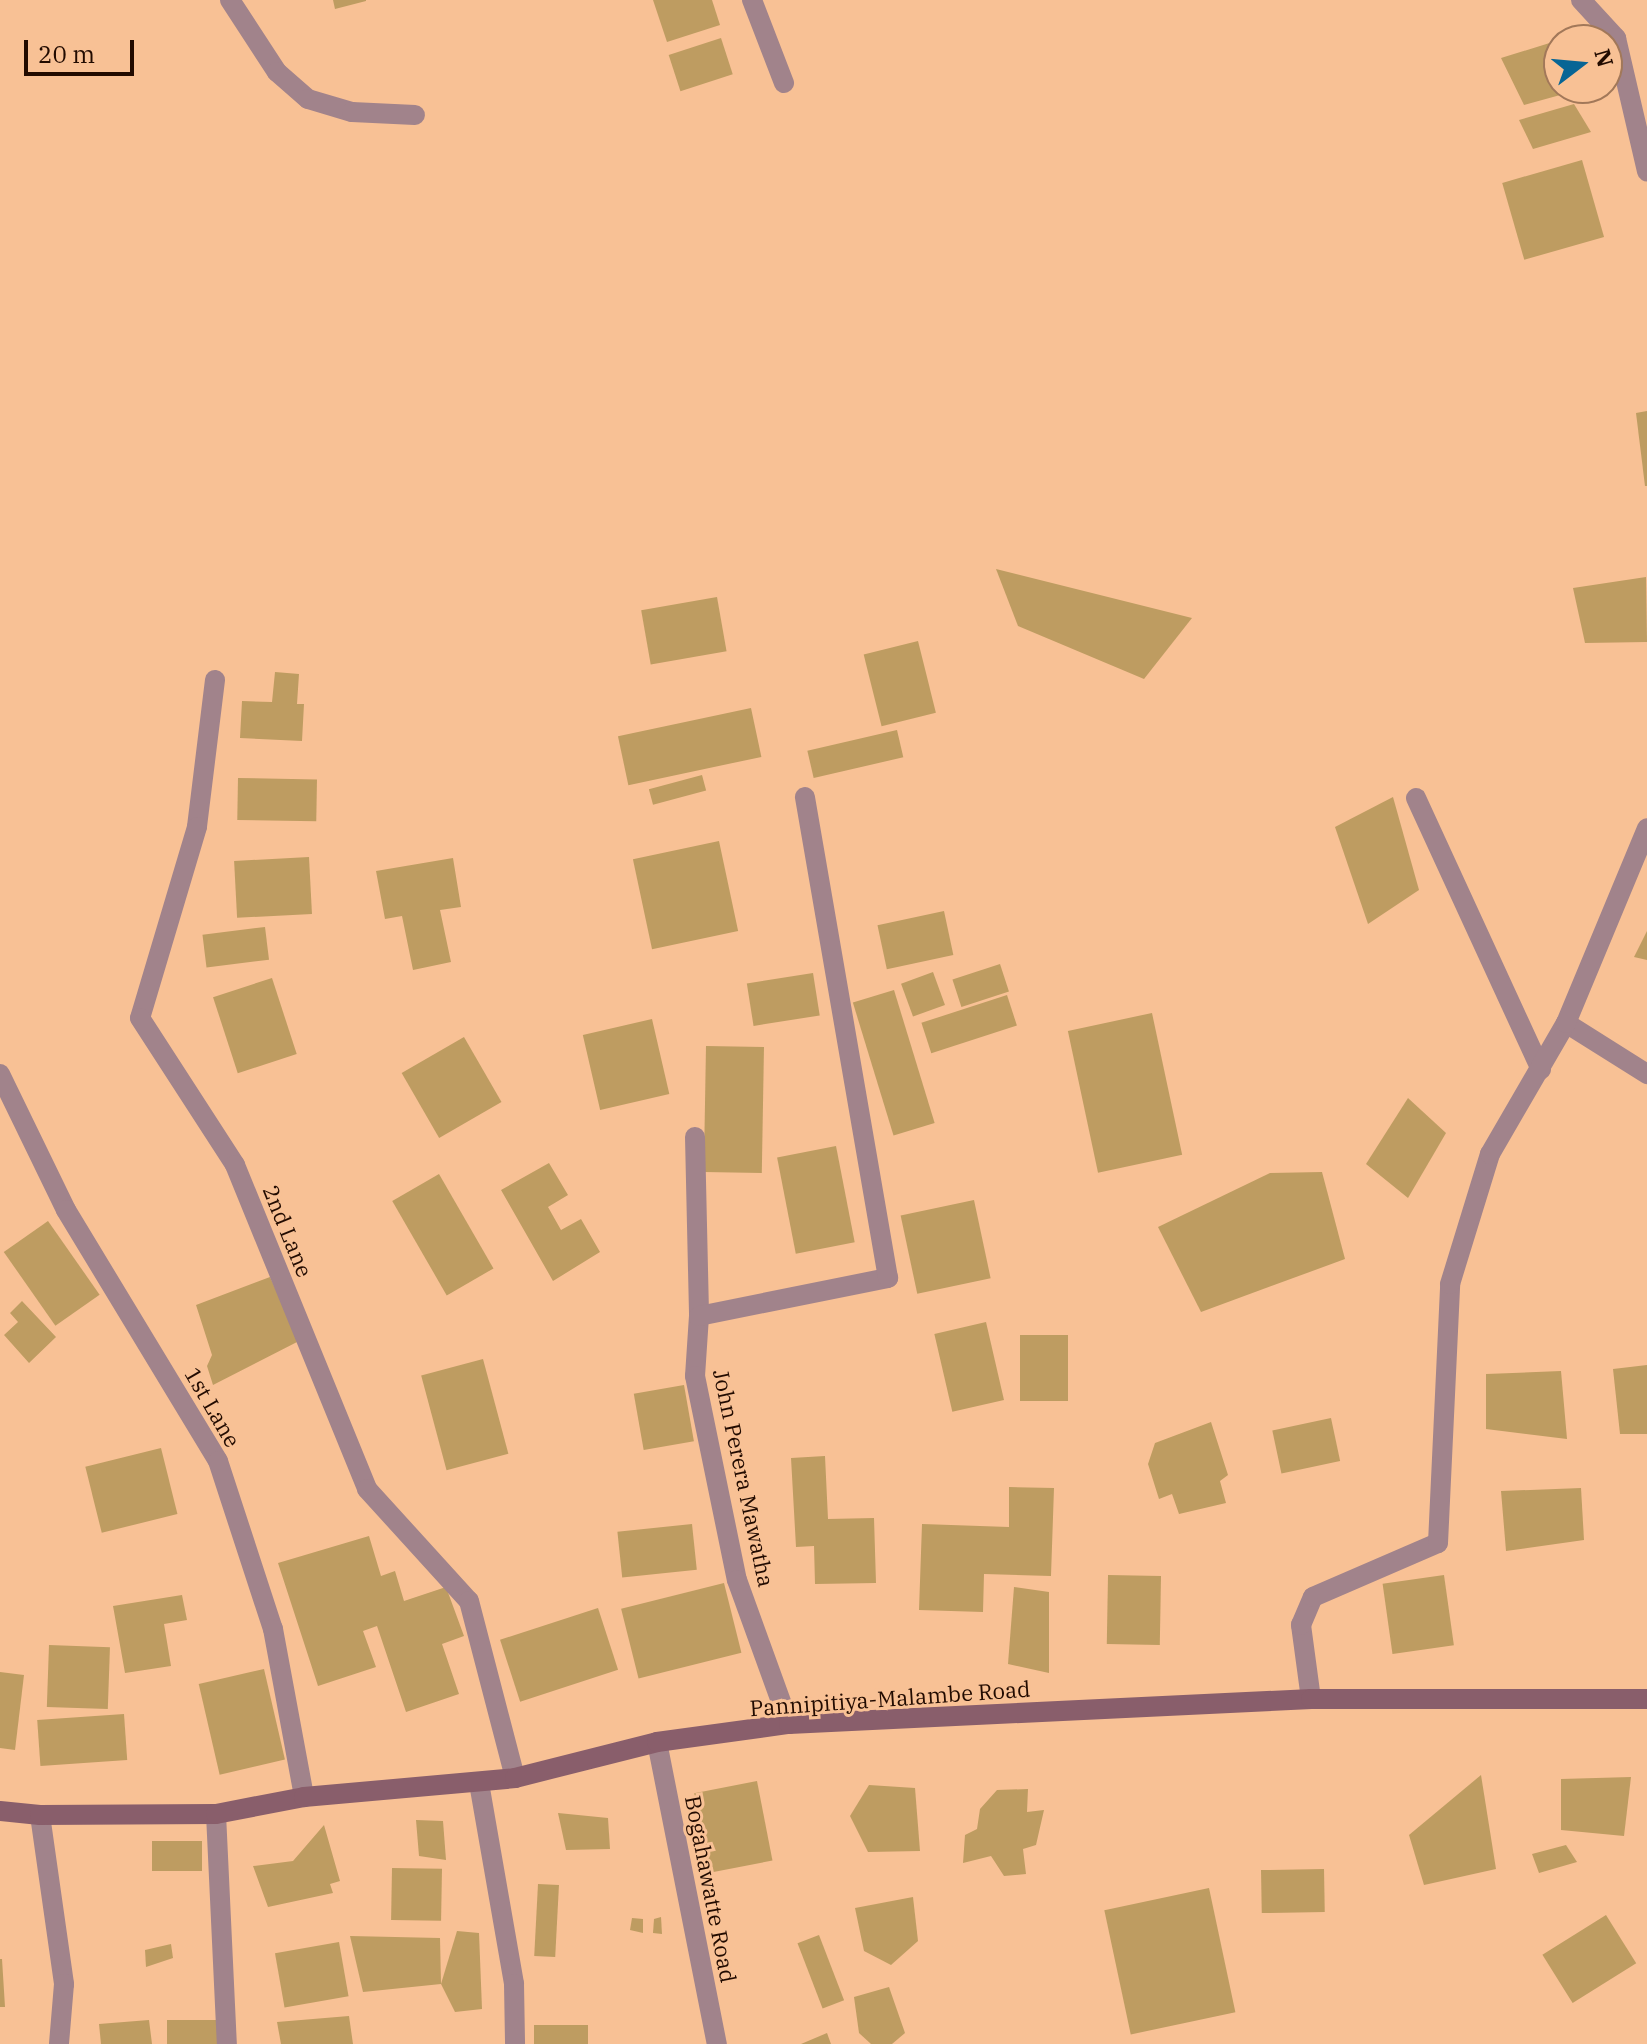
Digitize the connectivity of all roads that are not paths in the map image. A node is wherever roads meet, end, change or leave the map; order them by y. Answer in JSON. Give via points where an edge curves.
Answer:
{"nodes":[{"id":1,"x":230,"y":0,"type":"edge"},
{"id":2,"x":752,"y":0,"type":"edge"},
{"id":3,"x":1581,"y":0,"type":"edge"},
{"id":4,"x":784,"y":83,"type":"dead end"},
{"id":5,"x":415,"y":115,"type":"dead end"},
{"id":6,"x":1647,"y":171,"type":"edge"},
{"id":7,"x":215,"y":680,"type":"dead end"},
{"id":8,"x":805,"y":797,"type":"dead end"},
{"id":9,"x":1416,"y":798,"type":"dead end"},
{"id":10,"x":1647,"y":828,"type":"edge"},
{"id":11,"x":1566,"y":1023,"type":"junction"},
{"id":12,"x":1541,"y":1070,"type":"junction"},
{"id":13,"x":0,"y":1074,"type":"edge"},
{"id":14,"x":1647,"y":1074,"type":"edge"},
{"id":15,"x":695,"y":1137,"type":"dead end"},
{"id":16,"x":699,"y":1316,"type":"junction"},
{"id":17,"x":1311,"y":1699,"type":"junction"},
{"id":18,"x":1647,"y":1699,"type":"edge"},
{"id":19,"x":789,"y":1724,"type":"junction"},
{"id":20,"x":657,"y":1742,"type":"junction"},
{"id":21,"x":515,"y":1778,"type":"junction"},
{"id":22,"x":479,"y":1783,"type":"junction"},
{"id":23,"x":304,"y":1797,"type":"junction"},
{"id":24,"x":0,"y":1811,"type":"edge"},
{"id":25,"x":216,"y":1814,"type":"junction"},
{"id":26,"x":40,"y":1815,"type":"junction"},
{"id":27,"x":59,"y":2044,"type":"edge"},
{"id":28,"x":227,"y":2044,"type":"edge"},
{"id":29,"x":515,"y":2044,"type":"edge"},
{"id":30,"x":717,"y":2044,"type":"edge"}],
"edges":[{"from":1,"to":5,"type":"street","via":[[277,72],[308,99],[352,112]]},
{"from":2,"to":4,"type":"street"},
{"from":3,"to":6,"type":"street","via":[[1616,38]]},
{"from":7,"to":21,"type":"street","name":"2nd Lane","via":[[197,827],[140,1018],[235,1165],[367,1489],[469,1601]]},
{"from":8,"to":16,"type":"street","via":[[888,1278]]},
{"from":9,"to":12,"type":"street"},
{"from":10,"to":11,"type":"street"},
{"from":11,"to":12,"type":"street"},
{"from":11,"to":14,"type":"street"},
{"from":12,"to":17,"type":"street","via":[[1490,1154],[1450,1284],[1438,1543],[1313,1597],[1301,1625]]},
{"from":13,"to":23,"type":"street","name":"1st Lane","via":[[66,1210],[218,1461],[273,1629]]},
{"from":15,"to":16,"type":"street","name":"John Perera Mawatha"},
{"from":16,"to":19,"type":"street","name":"John Perera Mawatha","via":[[695,1376],[737,1580]]},
{"from":17,"to":18,"type":"street","name":"Pannipitiya-Malambe Road"},
{"from":17,"to":19,"type":"street","name":"Pannipitiya-Malambe Road"},
{"from":19,"to":20,"type":"street","name":"Pannipitiya-Malambe Road"},
{"from":20,"to":21,"type":"street","name":"Pannipitiya-Malambe Road"},
{"from":20,"to":30,"type":"street","name":"Bogahawatte Road"},
{"from":21,"to":22,"type":"street","name":"Pannipitiya-Malambe Road"},
{"from":22,"to":23,"type":"street","name":"Pannipitiya-Malambe Road"},
{"from":22,"to":29,"type":"street","via":[[514,1984]]},
{"from":23,"to":25,"type":"street","name":"Pannipitiya-Malambe Road"},
{"from":24,"to":26,"type":"street","name":"Pannipitiya-Malambe Road"},
{"from":25,"to":26,"type":"street","name":"Pannipitiya-Malambe Road"},
{"from":25,"to":28,"type":"street"},
{"from":26,"to":27,"type":"street","via":[[64,1984]]}]}
